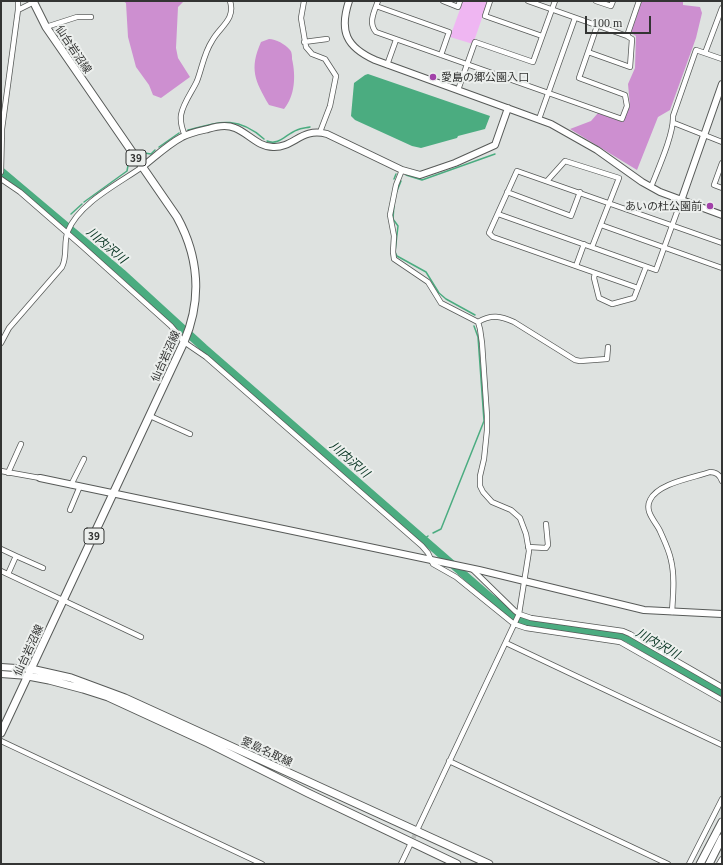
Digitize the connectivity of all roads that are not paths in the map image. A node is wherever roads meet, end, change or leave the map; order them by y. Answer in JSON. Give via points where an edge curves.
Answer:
{"nodes":[{"id":1,"x":18,"y":1,"type":"edge"},
{"id":2,"x":230,"y":1,"type":"edge"},
{"id":3,"x":304,"y":1,"type":"edge"},
{"id":4,"x":349,"y":1,"type":"edge"},
{"id":5,"x":443,"y":1,"type":"edge"},
{"id":6,"x":460,"y":1,"type":"edge"},
{"id":7,"x":490,"y":1,"type":"edge"},
{"id":8,"x":528,"y":1,"type":"edge"},
{"id":9,"x":555,"y":1,"type":"edge"},
{"id":10,"x":596,"y":1,"type":"edge"},
{"id":11,"x":613,"y":1,"type":"edge"},
{"id":12,"x":639,"y":1,"type":"edge"},
{"id":13,"x":34,"y":2,"type":"edge"},
{"id":14,"x":377,"y":3,"type":"edge"},
{"id":15,"x":722,"y":8,"type":"edge"},
{"id":16,"x":552,"y":9,"type":"junction"},
{"id":17,"x":18,"y":10,"type":"junction"},
{"id":18,"x":91,"y":17,"type":"dead end"},
{"id":19,"x":575,"y":18,"type":"junction"},
{"id":20,"x":597,"y":26,"type":"junction"},
{"id":21,"x":46,"y":27,"type":"junction"},
{"id":22,"x":542,"y":36,"type":"junction"},
{"id":23,"x":627,"y":36,"type":"junction"},
{"id":24,"x":327,"y":39,"type":"dead end"},
{"id":25,"x":396,"y":40,"type":"junction"},
{"id":26,"x":304,"y":42,"type":"junction"},
{"id":27,"x":588,"y":52,"type":"junction"},
{"id":28,"x":705,"y":53,"type":"junction"},
{"id":29,"x":441,"y":55,"type":"junction"},
{"id":30,"x":722,"y":59,"type":"edge"},
{"id":31,"x":387,"y":65,"type":"junction"},
{"id":32,"x":467,"y":65,"type":"junction"},
{"id":33,"x":722,"y":84,"type":"edge"},
{"id":34,"x":458,"y":90,"type":"junction"},
{"id":35,"x":721,"y":91,"type":"edge"},
{"id":36,"x":548,"y":94,"type":"junction"},
{"id":37,"x":508,"y":108,"type":"junction"},
{"id":38,"x":539,"y":119,"type":"junction"},
{"id":39,"x":674,"y":123,"type":"junction"},
{"id":40,"x":320,"y":132,"type":"junction"},
{"id":41,"x":704,"y":135,"type":"junction"},
{"id":42,"x":184,"y":136,"type":"junction"},
{"id":43,"x":722,"y":142,"type":"edge"},
{"id":44,"x":722,"y":163,"type":"edge"},
{"id":45,"x":2,"y":165,"type":"edge"},
{"id":46,"x":142,"y":166,"type":"junction"},
{"id":47,"x":402,"y":170,"type":"junction"},
{"id":48,"x":1,"y":172,"type":"edge"},
{"id":49,"x":1,"y":179,"type":"edge"},
{"id":50,"x":547,"y":181,"type":"junction"},
{"id":51,"x":651,"y":187,"type":"junction"},
{"id":52,"x":722,"y":188,"type":"edge"},
{"id":53,"x":508,"y":192,"type":"junction"},
{"id":54,"x":580,"y":192,"type":"junction"},
{"id":55,"x":681,"y":201,"type":"junction"},
{"id":56,"x":609,"y":203,"type":"junction"},
{"id":57,"x":498,"y":214,"type":"junction"},
{"id":58,"x":722,"y":216,"type":"edge"},
{"id":59,"x":672,"y":224,"type":"junction"},
{"id":60,"x":601,"y":225,"type":"junction"},
{"id":61,"x":67,"y":232,"type":"junction"},
{"id":62,"x":722,"y":243,"type":"edge"},
{"id":63,"x":584,"y":244,"type":"junction"},
{"id":64,"x":592,"y":247,"type":"junction"},
{"id":65,"x":664,"y":248,"type":"junction"},
{"id":66,"x":576,"y":266,"type":"junction"},
{"id":67,"x":646,"y":267,"type":"junction"},
{"id":68,"x":722,"y":268,"type":"edge"},
{"id":69,"x":595,"y":273,"type":"junction"},
{"id":70,"x":638,"y":288,"type":"junction"},
{"id":71,"x":478,"y":322,"type":"junction"},
{"id":72,"x":185,"y":340,"type":"junction"},
{"id":73,"x":1,"y":343,"type":"edge"},
{"id":74,"x":608,"y":347,"type":"dead end"},
{"id":75,"x":150,"y":416,"type":"junction"},
{"id":76,"x":190,"y":434,"type":"dead end"},
{"id":77,"x":21,"y":444,"type":"dead end"},
{"id":78,"x":84,"y":459,"type":"dead end"},
{"id":79,"x":1,"y":471,"type":"edge"},
{"id":80,"x":8,"y":473,"type":"junction"},
{"id":81,"x":40,"y":478,"type":"joint"},
{"id":82,"x":722,"y":481,"type":"edge"},
{"id":83,"x":72,"y":485,"type":"junction"},
{"id":84,"x":80,"y":486,"type":"junction"},
{"id":85,"x":114,"y":493,"type":"junction"},
{"id":86,"x":70,"y":510,"type":"dead end"},
{"id":87,"x":546,"y":524,"type":"dead end"},
{"id":88,"x":528,"y":547,"type":"junction"},
{"id":89,"x":1,"y":549,"type":"edge"},
{"id":90,"x":16,"y":556,"type":"junction"},
{"id":91,"x":434,"y":560,"type":"junction"},
{"id":92,"x":468,"y":567,"type":"junction"},
{"id":93,"x":43,"y":568,"type":"dead end"},
{"id":94,"x":1,"y":571,"type":"edge"},
{"id":95,"x":8,"y":574,"type":"junction"},
{"id":96,"x":525,"y":580,"type":"junction"},
{"id":97,"x":64,"y":600,"type":"junction"},
{"id":98,"x":672,"y":612,"type":"junction"},
{"id":99,"x":722,"y":614,"type":"edge"},
{"id":100,"x":519,"y":615,"type":"junction"},
{"id":101,"x":515,"y":623,"type":"junction"},
{"id":102,"x":142,"y":637,"type":"dead end"},
{"id":103,"x":506,"y":643,"type":"junction"},
{"id":104,"x":1,"y":667,"type":"edge"},
{"id":105,"x":29,"y":673,"type":"junction"},
{"id":106,"x":1,"y":674,"type":"edge"},
{"id":107,"x":722,"y":687,"type":"edge"},
{"id":108,"x":722,"y":700,"type":"edge"},
{"id":109,"x":1,"y":733,"type":"edge"},
{"id":110,"x":1,"y":741,"type":"edge"},
{"id":111,"x":722,"y":745,"type":"edge"},
{"id":112,"x":449,"y":761,"type":"junction"},
{"id":113,"x":722,"y":799,"type":"edge"},
{"id":114,"x":722,"y":822,"type":"edge"},
{"id":115,"x":418,"y":828,"type":"tunnel mouth"},
{"id":116,"x":722,"y":838,"type":"edge"},
{"id":117,"x":410,"y":845,"type":"tunnel mouth"},
{"id":118,"x":722,"y":859,"type":"edge"},
{"id":119,"x":262,"y":864,"type":"edge"},
{"id":120,"x":400,"y":864,"type":"edge"},
{"id":121,"x":457,"y":864,"type":"edge"},
{"id":122,"x":489,"y":864,"type":"edge"},
{"id":123,"x":668,"y":864,"type":"edge"},
{"id":124,"x":689,"y":864,"type":"edge"},
{"id":125,"x":700,"y":864,"type":"edge"},
{"id":126,"x":709,"y":864,"type":"edge"},
{"id":127,"x":719,"y":864,"type":"edge"}],
"edges":[{"from":1,"to":17,"type":"street"},
{"from":2,"to":42,"type":"street","via":[[228,22],[212,39],[197,80],[182,110],[181,124]]},
{"from":3,"to":26,"type":"street","via":[[301,18]]},
{"from":4,"to":31,"type":"street","via":[[344,26],[347,37],[362,54]]},
{"from":5,"to":6,"type":"street","via":[[458,6]]},
{"from":7,"to":22,"type":"street","via":[[485,16]]},
{"from":8,"to":16,"type":"street"},
{"from":9,"to":16,"type":"street"},
{"from":10,"to":11,"type":"street","via":[[611,6]]},
{"from":12,"to":23,"type":"street"},
{"from":13,"to":17,"type":"street"},
{"from":13,"to":21,"type":"main road","name":"仙台岩沼線","number":"39"},
{"from":14,"to":25,"type":"street","via":[[372,19],[374,30]]},
{"from":14,"to":29,"type":"street","via":[[449,32]]},
{"from":15,"to":28,"type":"street"},
{"from":16,"to":19,"type":"street"},
{"from":16,"to":22,"type":"street"},
{"from":17,"to":45,"type":"street","via":[[2,129]]},
{"from":18,"to":21,"type":"street","via":[[78,17]]},
{"from":19,"to":20,"type":"street"},
{"from":19,"to":36,"type":"street"},
{"from":20,"to":23,"type":"street"},
{"from":20,"to":27,"type":"street"},
{"from":21,"to":46,"type":"main road","name":"仙台岩沼線","number":"39"},
{"from":22,"to":32,"type":"street","via":[[533,62],[475,42]]},
{"from":23,"to":27,"type":"street","via":[[632,40],[630,67]]},
{"from":24,"to":26,"type":"street"},
{"from":25,"to":29,"type":"street"},
{"from":25,"to":31,"type":"street"},
{"from":26,"to":40,"type":"street","via":[[310,53],[325,59],[336,76],[330,106]]},
{"from":27,"to":36,"type":"street","via":[[579,78],[625,95],[627,106],[622,119]]},
{"from":28,"to":30,"type":"street"},
{"from":28,"to":39,"type":"street","via":[[696,50],[673,116]]},
{"from":29,"to":32,"type":"street"},
{"from":31,"to":34,"type":"street"},
{"from":32,"to":34,"type":"street"},
{"from":32,"to":36,"type":"street"},
{"from":33,"to":35,"type":"street"},
{"from":34,"to":37,"type":"street"},
{"from":35,"to":41,"type":"street"},
{"from":36,"to":38,"type":"street"},
{"from":37,"to":38,"type":"street"},
{"from":37,"to":47,"type":"street","via":[[496,145],[420,175]]},
{"from":38,"to":51,"type":"street","via":[[562,129],[597,150]]},
{"from":39,"to":41,"type":"street"},
{"from":39,"to":51,"type":"street"},
{"from":40,"to":42,"type":"street","via":[[309,133],[272,148],[229,126],[218,126]]},
{"from":40,"to":47,"type":"street"},
{"from":41,"to":43,"type":"street"},
{"from":41,"to":55,"type":"street"},
{"from":42,"to":46,"type":"street"},
{"from":44,"to":52,"type":"street","via":[[714,185]]},
{"from":45,"to":48,"type":"street"},
{"from":46,"to":61,"type":"street","via":[[85,206]]},
{"from":46,"to":72,"type":"main road","name":"仙台岩沼線","number":"39","via":[[177,217],[190,245],[196,294]]},
{"from":47,"to":71,"type":"street","via":[[396,185],[390,216],[394,236],[394,260],[428,282],[441,303]]},
{"from":49,"to":61,"type":"street"},
{"from":50,"to":53,"type":"street","via":[[517,171]]},
{"from":50,"to":54,"type":"street"},
{"from":50,"to":56,"type":"street","via":[[565,161],[619,178]]},
{"from":51,"to":55,"type":"street"},
{"from":53,"to":54,"type":"street","via":[[571,216]]},
{"from":53,"to":57,"type":"street"},
{"from":54,"to":56,"type":"street"},
{"from":55,"to":58,"type":"street"},
{"from":55,"to":59,"type":"street"},
{"from":56,"to":59,"type":"street"},
{"from":56,"to":60,"type":"street"},
{"from":57,"to":63,"type":"street"},
{"from":57,"to":66,"type":"street","via":[[489,233],[492,237]]},
{"from":59,"to":62,"type":"street"},
{"from":59,"to":65,"type":"street"},
{"from":60,"to":64,"type":"street"},
{"from":60,"to":65,"type":"street"},
{"from":61,"to":72,"type":"street"},
{"from":61,"to":73,"type":"street","via":[[66,256],[62,267],[8,328]]},
{"from":63,"to":64,"type":"street"},
{"from":63,"to":66,"type":"street"},
{"from":64,"to":67,"type":"street"},
{"from":65,"to":67,"type":"street","via":[[656,270]]},
{"from":65,"to":68,"type":"street"},
{"from":66,"to":69,"type":"street"},
{"from":67,"to":70,"type":"street"},
{"from":69,"to":70,"type":"street"},
{"from":69,"to":70,"type":"street","via":[[599,298],[612,304],[634,298]]},
{"from":71,"to":74,"type":"street","via":[[490,316],[507,319],[569,357],[580,361],[607,359]]},
{"from":71,"to":88,"type":"street","via":[[482,343],[488,430],[480,486],[492,502],[511,510],[520,518]]},
{"from":72,"to":75,"type":"main road","name":"仙台岩沼線","number":"39"},
{"from":72,"to":91,"type":"street","via":[[422,546]]},
{"from":75,"to":76,"type":"street"},
{"from":75,"to":85,"type":"main road","name":"仙台岩沼線","number":"39"},
{"from":77,"to":80,"type":"street"},
{"from":78,"to":83,"type":"street"},
{"from":79,"to":80,"type":"street"},
{"from":80,"to":81,"type":"street"},
{"from":81,"to":83,"type":"street"},
{"from":82,"to":98,"type":"street","via":[[717,474],[710,472],[670,484],[648,503],[648,511],[658,526],[671,558]]},
{"from":83,"to":84,"type":"street"},
{"from":84,"to":85,"type":"street"},
{"from":84,"to":86,"type":"street"},
{"from":85,"to":91,"type":"street"},
{"from":85,"to":97,"type":"main road","name":"仙台岩沼線","number":"39"},
{"from":87,"to":88,"type":"street","via":[[546,548]]},
{"from":88,"to":96,"type":"street"},
{"from":89,"to":90,"type":"street"},
{"from":90,"to":93,"type":"street"},
{"from":90,"to":95,"type":"street"},
{"from":91,"to":92,"type":"street"},
{"from":91,"to":101,"type":"street","via":[[433,564],[460,580]]},
{"from":92,"to":96,"type":"street"},
{"from":92,"to":100,"type":"street"},
{"from":94,"to":95,"type":"street"},
{"from":95,"to":97,"type":"street"},
{"from":96,"to":98,"type":"street","via":[[629,607]]},
{"from":96,"to":100,"type":"street"},
{"from":97,"to":102,"type":"street"},
{"from":97,"to":105,"type":"main road","name":"仙台岩沼線","number":"39"},
{"from":98,"to":99,"type":"street"},
{"from":100,"to":101,"type":"street"},
{"from":100,"to":107,"type":"street","via":[[622,631]]},
{"from":101,"to":103,"type":"street"},
{"from":101,"to":108,"type":"street","via":[[526,628],[620,642]]},
{"from":103,"to":111,"type":"street"},
{"from":103,"to":112,"type":"street"},
{"from":104,"to":105,"type":"street"},
{"from":105,"to":106,"type":"street"},
{"from":105,"to":109,"type":"main road","name":"仙台岩沼線","number":"39"},
{"from":105,"to":121,"type":"main road","name":"愛島名取線","via":[[108,697]]},
{"from":105,"to":122,"type":"main road","name":"愛島名取線","via":[[72,678],[124,698]]},
{"from":110,"to":119,"type":"street"},
{"from":112,"to":115,"type":"street"},
{"from":112,"to":123,"type":"street"},
{"from":113,"to":124,"type":"street"},
{"from":114,"to":125,"type":"main road"},
{"from":116,"to":126,"type":"main road"},
{"from":117,"to":120,"type":"street"},
{"from":118,"to":127,"type":"street"}]}
